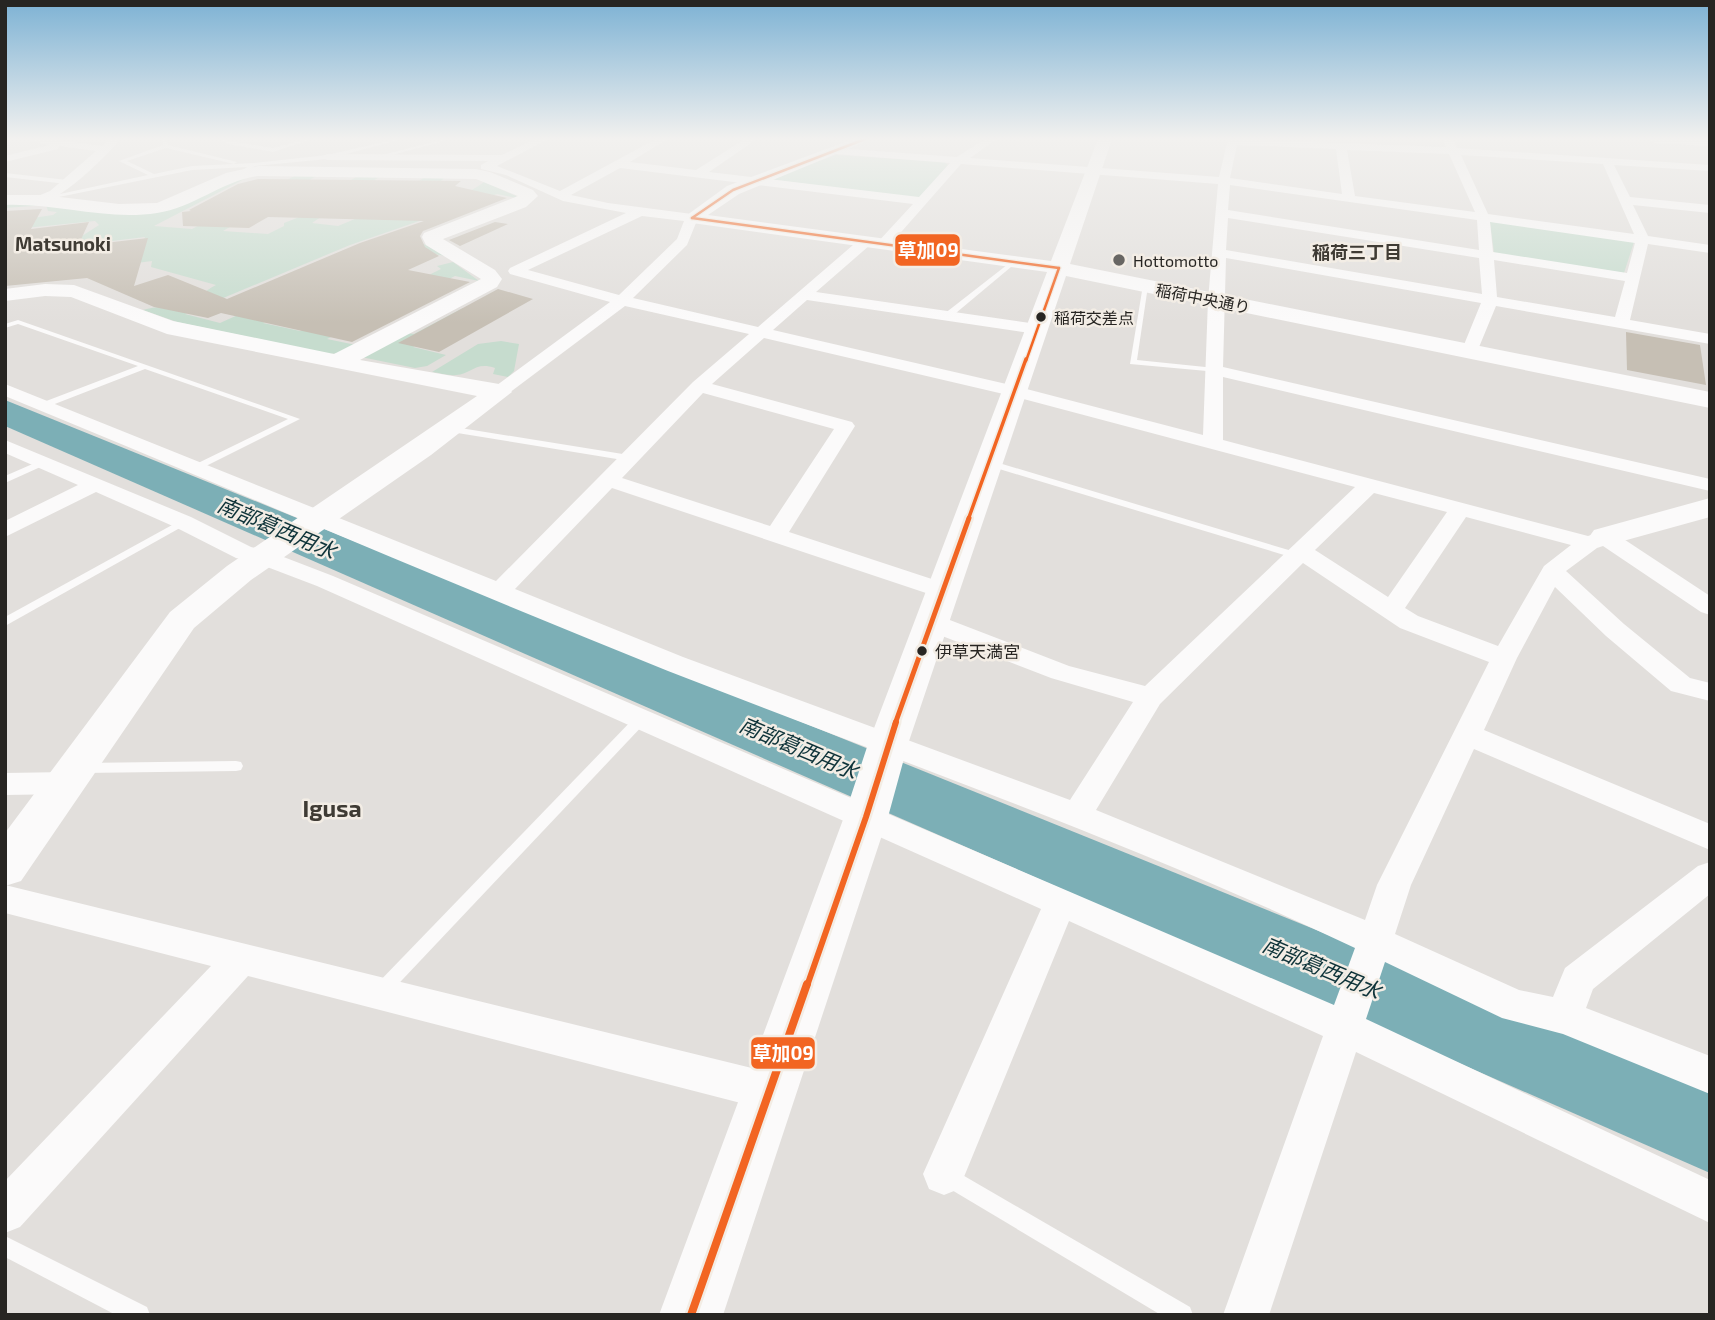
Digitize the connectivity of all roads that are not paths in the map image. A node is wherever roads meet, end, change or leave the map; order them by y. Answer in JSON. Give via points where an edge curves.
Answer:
{"nodes":[{"id":1,"x":1626,"y":200,"type":"edge"},
{"id":2,"x":66,"y":201,"type":"edge"},
{"id":3,"x":179,"y":201,"type":"edge"},
{"id":4,"x":524,"y":201,"type":"edge"},
{"id":5,"x":576,"y":201,"type":"edge"},
{"id":6,"x":716,"y":201,"type":"edge"},
{"id":7,"x":919,"y":201,"type":"edge"},
{"id":8,"x":922,"y":201,"type":"joint"},
{"id":9,"x":1083,"y":201,"type":"edge"},
{"id":10,"x":1223,"y":201,"type":"edge"},
{"id":11,"x":1367,"y":201,"type":"edge"},
{"id":12,"x":1476,"y":201,"type":"edge"},
{"id":13,"x":1632,"y":201,"type":"edge"},
{"id":14,"x":1710,"y":209,"type":"edge"},
{"id":15,"x":641,"y":211,"type":"junction"},
{"id":16,"x":1222,"y":213,"type":"junction"},
{"id":17,"x":1483,"y":217,"type":"junction"},
{"id":18,"x":692,"y":218,"type":"junction"},
{"id":19,"x":1643,"y":239,"type":"junction"},
{"id":20,"x":874,"y":243,"type":"junction"},
{"id":21,"x":1710,"y":249,"type":"edge"},
{"id":22,"x":1220,"y":253,"type":"junction"},
{"id":23,"x":1486,"y":254,"type":"junction"},
{"id":24,"x":1014,"y":262,"type":"junction"},
{"id":25,"x":1059,"y":268,"type":"junction"},
{"id":26,"x":1631,"y":278,"type":"junction"},
{"id":27,"x":1145,"y":286,"type":"junction"},
{"id":28,"x":5,"y":295,"type":"edge"},
{"id":29,"x":804,"y":295,"type":"junction"},
{"id":30,"x":620,"y":300,"type":"junction"},
{"id":31,"x":1216,"y":300,"type":"junction"},
{"id":32,"x":1490,"y":301,"type":"junction"},
{"id":33,"x":947,"y":316,"type":"junction"},
{"id":34,"x":1621,"y":323,"type":"junction"},
{"id":35,"x":5,"y":326,"type":"edge"},
{"id":36,"x":1037,"y":329,"type":"junction"},
{"id":37,"x":761,"y":333,"type":"junction"},
{"id":38,"x":1710,"y":339,"type":"edge"},
{"id":39,"x":1469,"y":352,"type":"junction"},
{"id":40,"x":338,"y":362,"type":"junction"},
{"id":41,"x":146,"y":366,"type":"junction"},
{"id":42,"x":1215,"y":370,"type":"junction"},
{"id":43,"x":699,"y":386,"type":"junction"},
{"id":44,"x":5,"y":389,"type":"edge"},
{"id":45,"x":1015,"y":391,"type":"junction"},
{"id":46,"x":499,"y":392,"type":"junction"},
{"id":47,"x":1710,"y":400,"type":"edge"},
{"id":48,"x":44,"y":405,"type":"junction"},
{"id":49,"x":448,"y":429,"type":"junction"},
{"id":50,"x":1213,"y":443,"type":"junction"},
{"id":51,"x":5,"y":446,"type":"edge"},
{"id":52,"x":629,"y":458,"type":"junction"},
{"id":53,"x":44,"y":462,"type":"junction"},
{"id":54,"x":989,"y":463,"type":"junction"},
{"id":55,"x":197,"y":467,"type":"junction"},
{"id":56,"x":5,"y":480,"type":"edge"},
{"id":57,"x":608,"y":480,"type":"junction"},
{"id":58,"x":94,"y":485,"type":"junction"},
{"id":59,"x":1370,"y":485,"type":"junction"},
{"id":60,"x":1710,"y":485,"type":"edge"},
{"id":61,"x":1461,"y":508,"type":"junction"},
{"id":62,"x":1710,"y":508,"type":"edge"},
{"id":63,"x":183,"y":522,"type":"junction"},
{"id":64,"x":312,"y":522,"type":"junction"},
{"id":65,"x":5,"y":530,"type":"edge"},
{"id":66,"x":776,"y":535,"type":"junction"},
{"id":67,"x":1597,"y":540,"type":"junction"},
{"id":68,"x":263,"y":554,"type":"junction"},
{"id":69,"x":1300,"y":554,"type":"junction"},
{"id":70,"x":1552,"y":571,"type":"junction"},
{"id":71,"x":944,"y":591,"type":"junction"},
{"id":72,"x":498,"y":593,"type":"junction"},
{"id":73,"x":1710,"y":607,"type":"edge"},
{"id":74,"x":1392,"y":610,"type":"junction"},
{"id":75,"x":5,"y":622,"type":"edge"},
{"id":76,"x":933,"y":623,"type":"junction"},
{"id":77,"x":1504,"y":658,"type":"junction"},
{"id":78,"x":1710,"y":692,"type":"edge"},
{"id":79,"x":1150,"y":697,"type":"junction"},
{"id":80,"x":641,"y":719,"type":"junction"},
{"id":81,"x":1467,"y":734,"type":"junction"},
{"id":82,"x":236,"y":766,"type":"dead end"},
{"id":83,"x":73,"y":775,"type":"junction"},
{"id":84,"x":877,"y":781,"type":"junction"},
{"id":85,"x":5,"y":783,"type":"edge"},
{"id":86,"x":1077,"y":814,"type":"junction"},
{"id":87,"x":1710,"y":838,"type":"edge"},
{"id":88,"x":5,"y":868,"type":"edge"},
{"id":89,"x":1710,"y":875,"type":"edge"},
{"id":90,"x":5,"y":900,"type":"edge"},
{"id":91,"x":1060,"y":903,"type":"junction"},
{"id":92,"x":1371,"y":951,"type":"junction"},
{"id":93,"x":241,"y":959,"type":"junction"},
{"id":94,"x":378,"y":993,"type":"junction"},
{"id":95,"x":1565,"y":1017,"type":"junction"},
{"id":96,"x":1346,"y":1020,"type":"junction"},
{"id":97,"x":1710,"y":1076,"type":"edge"},
{"id":98,"x":768,"y":1091,"type":"junction"},
{"id":99,"x":944,"y":1174,"type":"joint"},
{"id":100,"x":1710,"y":1202,"type":"edge"},
{"id":101,"x":5,"y":1212,"type":"edge"},
{"id":102,"x":5,"y":1246,"type":"edge"},
{"id":103,"x":139,"y":1315,"type":"edge"},
{"id":104,"x":691,"y":1315,"type":"edge"},
{"id":105,"x":1182,"y":1315,"type":"edge"},
{"id":106,"x":1246,"y":1315,"type":"edge"}],
"edges":[{"from":1,"to":19,"type":"street"},
{"from":2,"to":3,"type":"street","via":[[134,209]]},
{"from":4,"to":40,"type":"street","via":[[430,239],[488,274],[491,283]]},
{"from":5,"to":15,"type":"street"},
{"from":6,"to":18,"type":"street"},
{"from":7,"to":8,"type":"street"},
{"from":8,"to":20,"type":"street"},
{"from":9,"to":25,"type":"street"},
{"from":10,"to":16,"type":"street"},
{"from":11,"to":17,"type":"street"},
{"from":12,"to":17,"type":"street"},
{"from":13,"to":14,"type":"street"},
{"from":15,"to":18,"type":"street"},
{"from":15,"to":30,"type":"street","via":[[515,271]]},
{"from":16,"to":22,"type":"street"},
{"from":16,"to":23,"type":"street"},
{"from":17,"to":19,"type":"street"},
{"from":17,"to":23,"type":"street"},
{"from":18,"to":20,"type":"street","name":"稲荷中央通り"},
{"from":18,"to":30,"type":"street","via":[[685,239]]},
{"from":19,"to":21,"type":"street"},
{"from":19,"to":26,"type":"street"},
{"from":20,"to":24,"type":"street","name":"稲荷中央通り"},
{"from":20,"to":29,"type":"street"},
{"from":22,"to":31,"type":"street"},
{"from":22,"to":32,"type":"street"},
{"from":23,"to":26,"type":"street"},
{"from":23,"to":32,"type":"street"},
{"from":24,"to":25,"type":"street","name":"稲荷中央通り"},
{"from":24,"to":33,"type":"lane"},
{"from":25,"to":27,"type":"street","name":"稲荷中央通り"},
{"from":25,"to":36,"type":"street"},
{"from":26,"to":34,"type":"street"},
{"from":27,"to":31,"type":"street","name":"稲荷中央通り"},
{"from":27,"to":42,"type":"lane","via":[[1133,362]]},
{"from":28,"to":40,"type":"street","via":[[74,291],[167,327]]},
{"from":29,"to":33,"type":"street"},
{"from":29,"to":37,"type":"street"},
{"from":30,"to":37,"type":"street"},
{"from":30,"to":46,"type":"street"},
{"from":31,"to":39,"type":"street","name":"稲荷中央通り"},
{"from":31,"to":42,"type":"street"},
{"from":32,"to":34,"type":"street"},
{"from":32,"to":39,"type":"street"},
{"from":33,"to":36,"type":"street"},
{"from":34,"to":38,"type":"street"},
{"from":35,"to":41,"type":"lane","via":[[18,322]]},
{"from":36,"to":45,"type":"street"},
{"from":37,"to":43,"type":"street"},
{"from":37,"to":45,"type":"street"},
{"from":39,"to":47,"type":"street","name":"稲荷中央通り"},
{"from":40,"to":46,"type":"street"},
{"from":41,"to":48,"type":"lane"},
{"from":41,"to":55,"type":"lane","via":[[296,419]]},
{"from":42,"to":50,"type":"street"},
{"from":42,"to":60,"type":"street"},
{"from":43,"to":52,"type":"street"},
{"from":43,"to":66,"type":"street","via":[[845,426]]},
{"from":44,"to":48,"type":"street"},
{"from":45,"to":50,"type":"street"},
{"from":45,"to":54,"type":"street"},
{"from":46,"to":49,"type":"street"},
{"from":48,"to":55,"type":"street"},
{"from":49,"to":52,"type":"lane"},
{"from":49,"to":64,"type":"street"},
{"from":50,"to":59,"type":"street"},
{"from":51,"to":53,"type":"street"},
{"from":52,"to":57,"type":"street"},
{"from":53,"to":56,"type":"lane"},
{"from":53,"to":58,"type":"street"},
{"from":54,"to":69,"type":"lane"},
{"from":54,"to":71,"type":"street"},
{"from":55,"to":64,"type":"street"},
{"from":57,"to":66,"type":"street"},
{"from":57,"to":72,"type":"street"},
{"from":58,"to":63,"type":"street"},
{"from":58,"to":65,"type":"street"},
{"from":59,"to":61,"type":"street"},
{"from":59,"to":69,"type":"street"},
{"from":61,"to":67,"type":"street"},
{"from":61,"to":74,"type":"street"},
{"from":62,"to":67,"type":"street"},
{"from":63,"to":68,"type":"street","via":[[244,553]]},
{"from":63,"to":75,"type":"lane"},
{"from":64,"to":68,"type":"street"},
{"from":64,"to":72,"type":"street"},
{"from":66,"to":71,"type":"street"},
{"from":67,"to":70,"type":"street"},
{"from":67,"to":73,"type":"street"},
{"from":68,"to":80,"type":"street"},
{"from":68,"to":83,"type":"street","via":[[214,589],[182,620]]},
{"from":69,"to":74,"type":"street"},
{"from":69,"to":79,"type":"street"},
{"from":70,"to":77,"type":"street"},
{"from":70,"to":78,"type":"street","via":[[1681,685]]},
{"from":71,"to":76,"type":"street"},
{"from":72,"to":84,"type":"street"},
{"from":74,"to":77,"type":"street","via":[[1409,622]]},
{"from":76,"to":79,"type":"street","via":[[1060,672]]},
{"from":76,"to":84,"type":"street"},
{"from":77,"to":81,"type":"street"},
{"from":79,"to":86,"type":"street"},
{"from":80,"to":84,"type":"street"},
{"from":80,"to":94,"type":"lane"},
{"from":81,"to":87,"type":"street"},
{"from":81,"to":92,"type":"street","via":[[1394,885]]},
{"from":82,"to":83,"type":"lane"},
{"from":83,"to":85,"type":"street"},
{"from":83,"to":88,"type":"street"},
{"from":84,"to":86,"type":"street"},
{"from":84,"to":91,"type":"street"},
{"from":84,"to":98,"type":"street"},
{"from":86,"to":92,"type":"street","via":[[1317,914]]},
{"from":89,"to":95,"type":"street","via":[[1578,979]]},
{"from":90,"to":93,"type":"street"},
{"from":91,"to":96,"type":"street"},
{"from":91,"to":99,"type":"street"},
{"from":92,"to":95,"type":"street","via":[[1515,1006]]},
{"from":92,"to":96,"type":"street"},
{"from":93,"to":94,"type":"street"},
{"from":93,"to":101,"type":"street"},
{"from":94,"to":98,"type":"street"},
{"from":95,"to":97,"type":"street"},
{"from":96,"to":100,"type":"street"},
{"from":96,"to":106,"type":"street"},
{"from":98,"to":104,"type":"street"},
{"from":99,"to":105,"type":"lane"},
{"from":102,"to":103,"type":"lane"}]}
